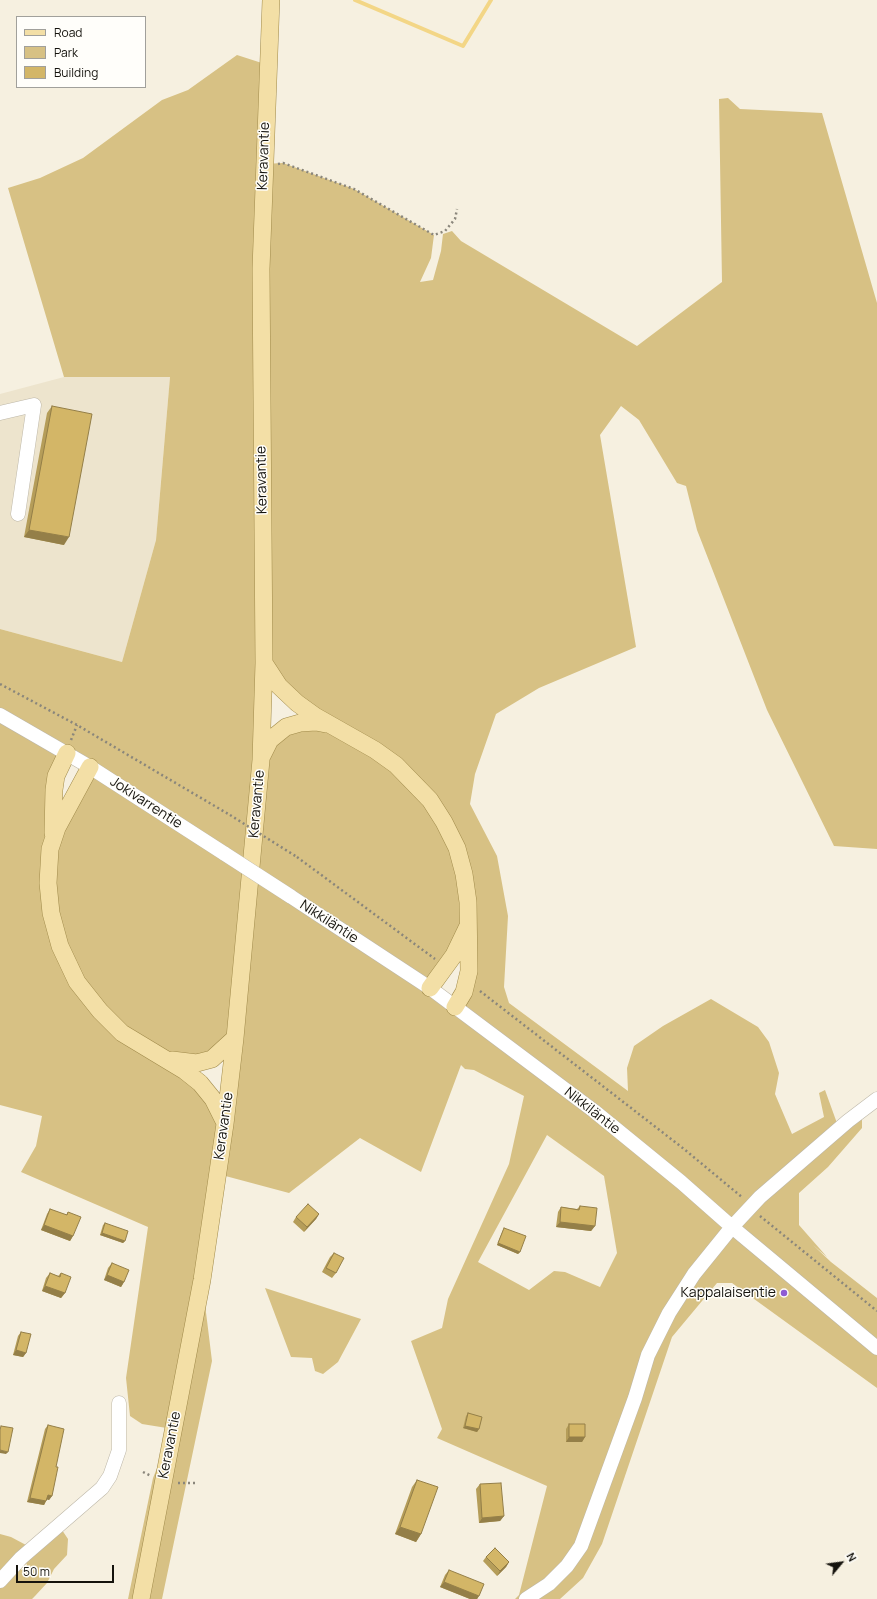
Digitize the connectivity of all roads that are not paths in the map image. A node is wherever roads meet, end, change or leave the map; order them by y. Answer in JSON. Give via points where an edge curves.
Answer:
{"nodes":[{"id":1,"x":271,"y":0,"type":"edge"},
{"id":2,"x":0,"y":413,"type":"edge"},
{"id":3,"x":18,"y":514,"type":"dead end"},
{"id":4,"x":264,"y":663,"type":"junction"},
{"id":5,"x":0,"y":715,"type":"edge"},
{"id":6,"x":331,"y":724,"type":"junction"},
{"id":7,"x":67,"y":753,"type":"junction"},
{"id":8,"x":261,"y":760,"type":"junction"},
{"id":9,"x":90,"y":767,"type":"junction"},
{"id":10,"x":53,"y":837,"type":"junction"},
{"id":11,"x":290,"y":896,"type":"joint"},
{"id":12,"x":469,"y":922,"type":"junction"},
{"id":13,"x":430,"y":988,"type":"junction"},
{"id":14,"x":454,"y":1007,"type":"junction"},
{"id":15,"x":235,"y":1038,"type":"junction"},
{"id":16,"x":167,"y":1060,"type":"junction"},
{"id":17,"x":877,"y":1100,"type":"edge"},
{"id":18,"x":225,"y":1124,"type":"junction"},
{"id":19,"x":732,"y":1227,"type":"junction"},
{"id":20,"x":877,"y":1348,"type":"edge"},
{"id":21,"x":119,"y":1402,"type":"dead end"},
{"id":22,"x":0,"y":1581,"type":"edge"},
{"id":23,"x":141,"y":1599,"type":"edge"},
{"id":24,"x":526,"y":1599,"type":"edge"}],
"edges":[{"from":1,"to":4,"type":"main road","name":"Keravantie","via":[[261,285]]},
{"from":2,"to":3,"type":"street","via":[[34,405]]},
{"from":4,"to":6,"type":"main road","via":[[279,686],[315,716]]},
{"from":4,"to":8,"type":"main road","name":"Keravantie"},
{"from":5,"to":7,"type":"street","name":"Jokivarrentie"},
{"from":6,"to":8,"type":"main road","via":[[300,723],[286,728],[270,740]]},
{"from":6,"to":12,"type":"main road","via":[[396,765],[430,800],[457,848],[464,874]]},
{"from":7,"to":9,"type":"street","name":"Jokivarrentie"},
{"from":7,"to":10,"type":"main road","via":[[56,776]]},
{"from":8,"to":15,"type":"main road","name":"Keravantie"},
{"from":9,"to":10,"type":"main road"},
{"from":9,"to":11,"type":"street","name":"Jokivarrentie","bridge":true},
{"from":10,"to":16,"type":"main road","via":[[48,883],[51,913],[60,946],[77,982],[122,1033]]},
{"from":11,"to":13,"type":"street","name":"Nikkiläntie"},
{"from":12,"to":13,"type":"main road","via":[[461,943]]},
{"from":12,"to":14,"type":"main road","via":[[467,982]]},
{"from":13,"to":14,"type":"street","name":"Nikkiläntie"},
{"from":14,"to":19,"type":"street","name":"Nikkiläntie","via":[[594,1111]]},
{"from":15,"to":16,"type":"main road","via":[[212,1059],[197,1063]]},
{"from":15,"to":18,"type":"main road","name":"Keravantie"},
{"from":16,"to":18,"type":"main road","via":[[200,1083],[213,1099]]},
{"from":17,"to":19,"type":"street","via":[[848,1121],[760,1197]]},
{"from":18,"to":23,"type":"main road","name":"Keravantie","via":[[202,1280]]},
{"from":19,"to":20,"type":"street","name":"Nikkiläntie"},
{"from":19,"to":24,"type":"street","via":[[694,1274],[668,1313],[648,1355],[581,1546],[567,1566],[549,1584]]},
{"from":21,"to":22,"type":"street","via":[[119,1450],[110,1476],[102,1488],[21,1558]]}]}
